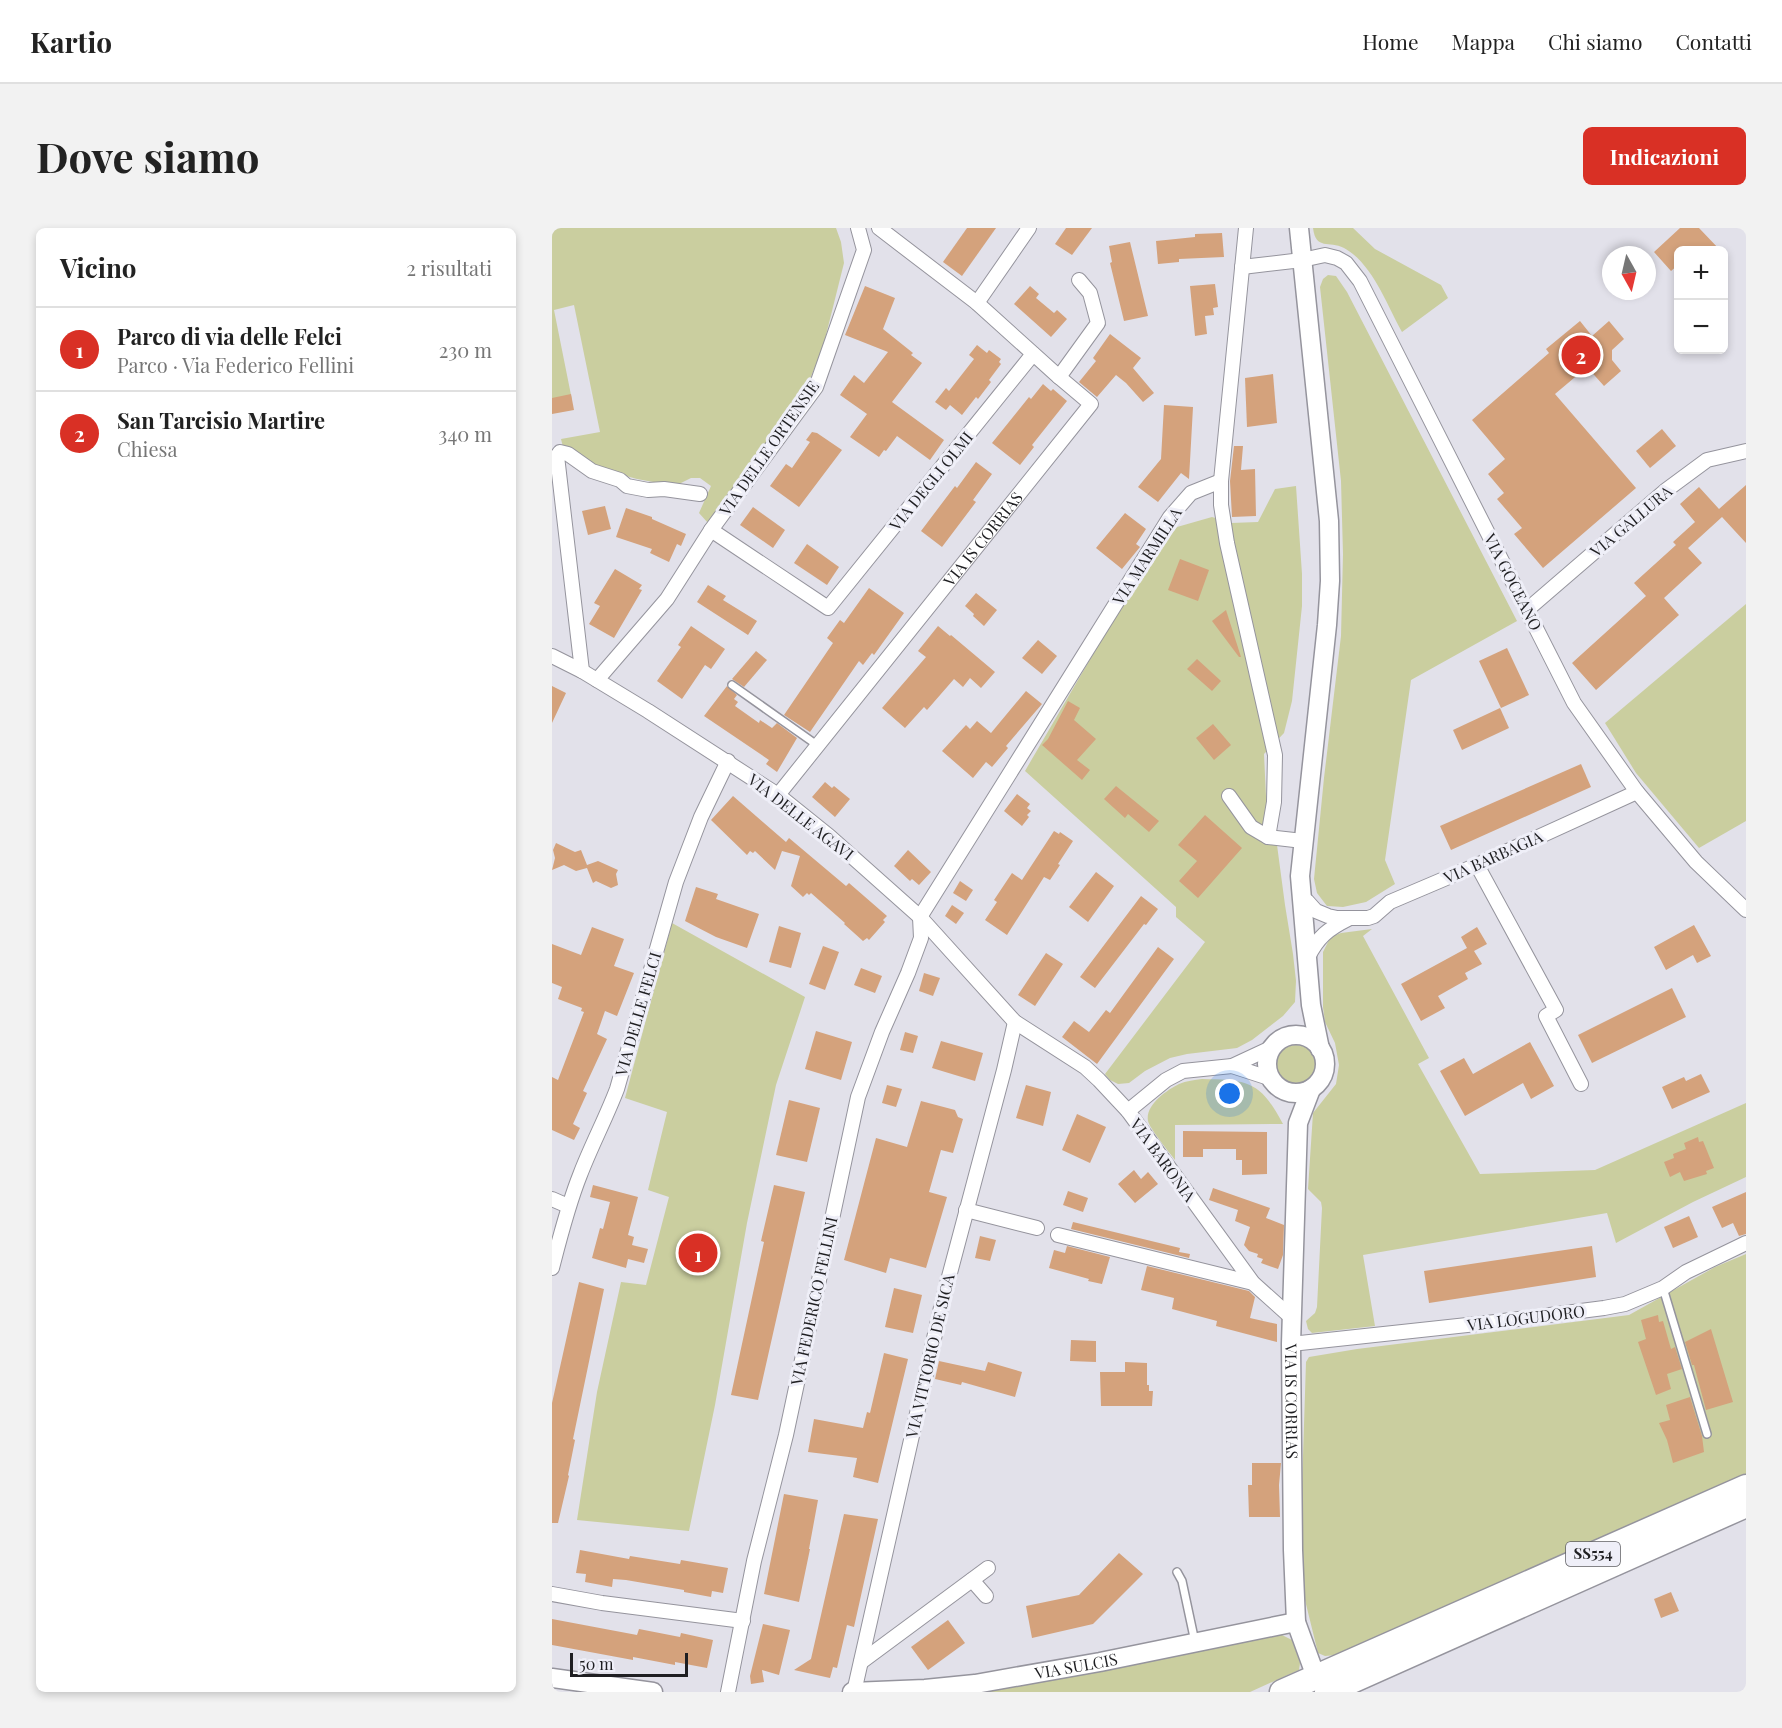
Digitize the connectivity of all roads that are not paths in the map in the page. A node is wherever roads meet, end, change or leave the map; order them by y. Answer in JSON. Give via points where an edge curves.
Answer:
{"nodes":[{"id":1,"x":858,"y":228,"type":"edge"},
{"id":2,"x":879,"y":228,"type":"edge"},
{"id":3,"x":1029,"y":228,"type":"edge"},
{"id":4,"x":1246,"y":228,"type":"edge"},
{"id":5,"x":1299,"y":228,"type":"edge"},
{"id":6,"x":1302,"y":260,"type":"junction"},
{"id":7,"x":1242,"y":267,"type":"junction"},
{"id":8,"x":1079,"y":280,"type":"dead end"},
{"id":9,"x":977,"y":303,"type":"junction"},
{"id":10,"x":1033,"y":354,"type":"junction"},
{"id":11,"x":1059,"y":377,"type":"junction"},
{"id":12,"x":1746,"y":451,"type":"edge"},
{"id":13,"x":1221,"y":481,"type":"junction"},
{"id":14,"x":700,"y":494,"type":"dead end"},
{"id":15,"x":711,"y":530,"type":"junction"},
{"id":16,"x":828,"y":608,"type":"joint"},
{"id":17,"x":1527,"y":610,"type":"junction"},
{"id":18,"x":552,"y":656,"type":"edge"},
{"id":19,"x":582,"y":671,"type":"junction"},
{"id":20,"x":597,"y":680,"type":"junction"},
{"id":21,"x":732,"y":685,"type":"dead end"},
{"id":22,"x":817,"y":745,"type":"junction"},
{"id":23,"x":728,"y":762,"type":"junction"},
{"id":24,"x":1637,"y":792,"type":"junction"},
{"id":25,"x":778,"y":795,"type":"junction"},
{"id":26,"x":1229,"y":796,"type":"dead end"},
{"id":27,"x":1268,"y":837,"type":"junction"},
{"id":28,"x":1303,"y":841,"type":"junction"},
{"id":29,"x":1477,"y":865,"type":"junction"},
{"id":30,"x":1300,"y":897,"type":"junction"},
{"id":31,"x":1746,"y":910,"type":"edge"},
{"id":32,"x":920,"y":917,"type":"junction"},
{"id":33,"x":1350,"y":918,"type":"junction"},
{"id":34,"x":1308,"y":957,"type":"junction"},
{"id":35,"x":1311,"y":1005,"type":"junction"},
{"id":36,"x":1015,"y":1022,"type":"junction"},
{"id":37,"x":1282,"y":1041,"type":"junction"},
{"id":38,"x":1320,"y":1049,"type":"junction"},
{"id":39,"x":1232,"y":1066,"type":"junction"},
{"id":40,"x":1276,"y":1084,"type":"junction"},
{"id":41,"x":1581,"y":1084,"type":"dead end"},
{"id":42,"x":1311,"y":1089,"type":"junction"},
{"id":43,"x":1128,"y":1111,"type":"junction"},
{"id":44,"x":1298,"y":1123,"type":"junction"},
{"id":45,"x":552,"y":1199,"type":"edge"},
{"id":46,"x":568,"y":1206,"type":"junction"},
{"id":47,"x":966,"y":1210,"type":"junction"},
{"id":48,"x":1037,"y":1228,"type":"dead end"},
{"id":49,"x":1058,"y":1235,"type":"dead end"},
{"id":50,"x":1746,"y":1243,"type":"edge"},
{"id":51,"x":552,"y":1268,"type":"edge"},
{"id":52,"x":1253,"y":1283,"type":"junction"},
{"id":53,"x":1663,"y":1288,"type":"junction"},
{"id":54,"x":1292,"y":1318,"type":"junction"},
{"id":55,"x":1291,"y":1344,"type":"junction"},
{"id":56,"x":1707,"y":1434,"type":"dead end"},
{"id":57,"x":1746,"y":1487,"type":"edge"},
{"id":58,"x":1746,"y":1505,"type":"edge"},
{"id":59,"x":988,"y":1568,"type":"dead end"},
{"id":60,"x":1177,"y":1572,"type":"dead end"},
{"id":61,"x":972,"y":1580,"type":"junction"},
{"id":62,"x":552,"y":1594,"type":"edge"},
{"id":63,"x":986,"y":1596,"type":"dead end"},
{"id":64,"x":742,"y":1621,"type":"junction"},
{"id":65,"x":1296,"y":1622,"type":"junction"},
{"id":66,"x":1196,"y":1642,"type":"junction"},
{"id":67,"x":861,"y":1662,"type":"junction"},
{"id":68,"x":552,"y":1678,"type":"edge"},
{"id":69,"x":1321,"y":1684,"type":"edge"},
{"id":70,"x":653,"y":1692,"type":"edge"},
{"id":71,"x":728,"y":1692,"type":"edge"},
{"id":72,"x":853,"y":1692,"type":"edge"},
{"id":73,"x":893,"y":1692,"type":"edge"},
{"id":74,"x":1282,"y":1692,"type":"edge"}],
"edges":[{"from":1,"to":15,"type":"street","name":"VIA DELLE ORTENSIE","via":[[864,250],[816,387]]},
{"from":2,"to":9,"type":"street"},
{"from":3,"to":9,"type":"street"},
{"from":4,"to":7,"type":"street"},
{"from":5,"to":6,"type":"street"},
{"from":6,"to":7,"type":"street"},
{"from":6,"to":17,"type":"street","name":"VIA GOCEANO","via":[[1325,255],[1337,258],[1360,281]]},
{"from":6,"to":28,"type":"street","via":[[1329,521],[1330,581]]},
{"from":7,"to":13,"type":"street"},
{"from":8,"to":11,"type":"street","via":[[1090,293],[1098,323]]},
{"from":9,"to":10,"type":"street"},
{"from":10,"to":11,"type":"street"},
{"from":10,"to":16,"type":"street","name":"VIA DEGLI OLMI"},
{"from":11,"to":22,"type":"street","name":"VIA IS CORRIAS","via":[[1091,404]]},
{"from":12,"to":17,"type":"street","name":"VIA GALLURA","via":[[1707,460],[1665,491]]},
{"from":13,"to":27,"type":"street","via":[[1227,543],[1275,755],[1274,802]]},
{"from":13,"to":32,"type":"street","name":"VIA MARMILLA","via":[[1191,493],[1170,517]]},
{"from":14,"to":19,"type":"street","via":[[627,486],[560,452]]},
{"from":15,"to":16,"type":"street","name":"VIA DELLE ORTENSIE"},
{"from":15,"to":20,"type":"street","name":"VIA DELLE ORTENSIE","via":[[667,599]]},
{"from":17,"to":24,"type":"street","name":"VIA GOCEANO","via":[[1574,703]]},
{"from":18,"to":19,"type":"street","name":"VIA DELLE AGAVI"},
{"from":19,"to":20,"type":"street","name":"VIA DELLE AGAVI"},
{"from":20,"to":23,"type":"street","name":"VIA DELLE AGAVI"},
{"from":21,"to":22,"type":"lane"},
{"from":22,"to":25,"type":"street","name":"VIA IS CORRIAS"},
{"from":23,"to":25,"type":"street","name":"VIA DELLE AGAVI"},
{"from":23,"to":46,"type":"street","name":"VIA DELLE FELCI","via":[[676,882],[617,1089]]},
{"from":24,"to":29,"type":"street","name":"VIA BARBAGIA"},
{"from":24,"to":31,"type":"street","name":"VIA GOCEANO","via":[[1696,862]]},
{"from":25,"to":32,"type":"street","name":"VIA DELLE AGAVI"},
{"from":26,"to":27,"type":"street","via":[[1251,827]]},
{"from":27,"to":28,"type":"street"},
{"from":28,"to":30,"type":"street"},
{"from":29,"to":33,"type":"street","name":"VIA BARBAGIA","via":[[1390,902],[1374,916]]},
{"from":29,"to":41,"type":"street","via":[[1556,1010],[1546,1016]]},
{"from":30,"to":33,"type":"street","via":[[1316,911]]},
{"from":30,"to":34,"type":"street"},
{"from":32,"to":36,"type":"street","name":"VIA DELLE AGAVI"},
{"from":32,"to":64,"type":"street","name":"VIA FEDERICO FELLINI","via":[[921,938],[858,1097]]},
{"from":33,"to":34,"type":"street","via":[[1318,939]]},
{"from":34,"to":35,"type":"street"},
{"from":35,"to":37,"type":"street"},
{"from":35,"to":38,"type":"street"},
{"from":36,"to":43,"type":"street","name":"VIA BARONIA","via":[[1085,1066]]},
{"from":36,"to":47,"type":"street","name":"VIA VITTORIO DE SICA"},
{"from":37,"to":38,"type":"street","via":[[1299,1036]]},
{"from":37,"to":39,"type":"street"},
{"from":37,"to":40,"type":"street","via":[[1268,1062],[1268,1071]]},
{"from":38,"to":42,"type":"street","via":[[1325,1068],[1322,1078]]},
{"from":39,"to":40,"type":"street"},
{"from":39,"to":43,"type":"street","via":[[1183,1071]]},
{"from":40,"to":42,"type":"street","via":[[1288,1092]]},
{"from":40,"to":44,"type":"street","name":"VIA IS CORRIAS"},
{"from":42,"to":44,"type":"street","name":"VIA IS CORRIAS"},
{"from":43,"to":52,"type":"street","name":"VIA BARONIA"},
{"from":44,"to":54,"type":"street","name":"VIA IS CORRIAS"},
{"from":45,"to":46,"type":"street"},
{"from":46,"to":51,"type":"street","name":"VIA DELLE FELCI"},
{"from":47,"to":48,"type":"street"},
{"from":47,"to":67,"type":"street","name":"VIA VITTORIO DE SICA"},
{"from":49,"to":52,"type":"street"},
{"from":50,"to":53,"type":"street","name":"VIA LOGUDORO","via":[[1686,1272]]},
{"from":52,"to":54,"type":"street","name":"VIA BARONIA"},
{"from":53,"to":55,"type":"street","name":"VIA LOGUDORO","via":[[1604,1308]]},
{"from":53,"to":56,"type":"lane"},
{"from":54,"to":55,"type":"street","name":"VIA IS CORRIAS"},
{"from":55,"to":65,"type":"street","name":"VIA IS CORRIAS"},
{"from":57,"to":69,"type":"highway","number":"SS554"},
{"from":58,"to":69,"type":"highway","number":"SS554"},
{"from":59,"to":61,"type":"street"},
{"from":60,"to":66,"type":"lane"},
{"from":61,"to":63,"type":"street"},
{"from":61,"to":67,"type":"street"},
{"from":62,"to":64,"type":"street"},
{"from":64,"to":71,"type":"street","name":"VIA FEDERICO FELLINI"},
{"from":65,"to":66,"type":"street","name":"VIA SULCIS"},
{"from":65,"to":69,"type":"street","name":"VIA IS CORRIAS"},
{"from":66,"to":73,"type":"street","name":"VIA SULCIS","via":[[975,1684]]},
{"from":67,"to":72,"type":"street","name":"VIA VITTORIO DE SICA"},
{"from":68,"to":70,"type":"street"},
{"from":69,"to":74,"type":"highway","number":"SS554"},
{"from":72,"to":73,"type":"street","name":"VIA SULCIS"}]}
